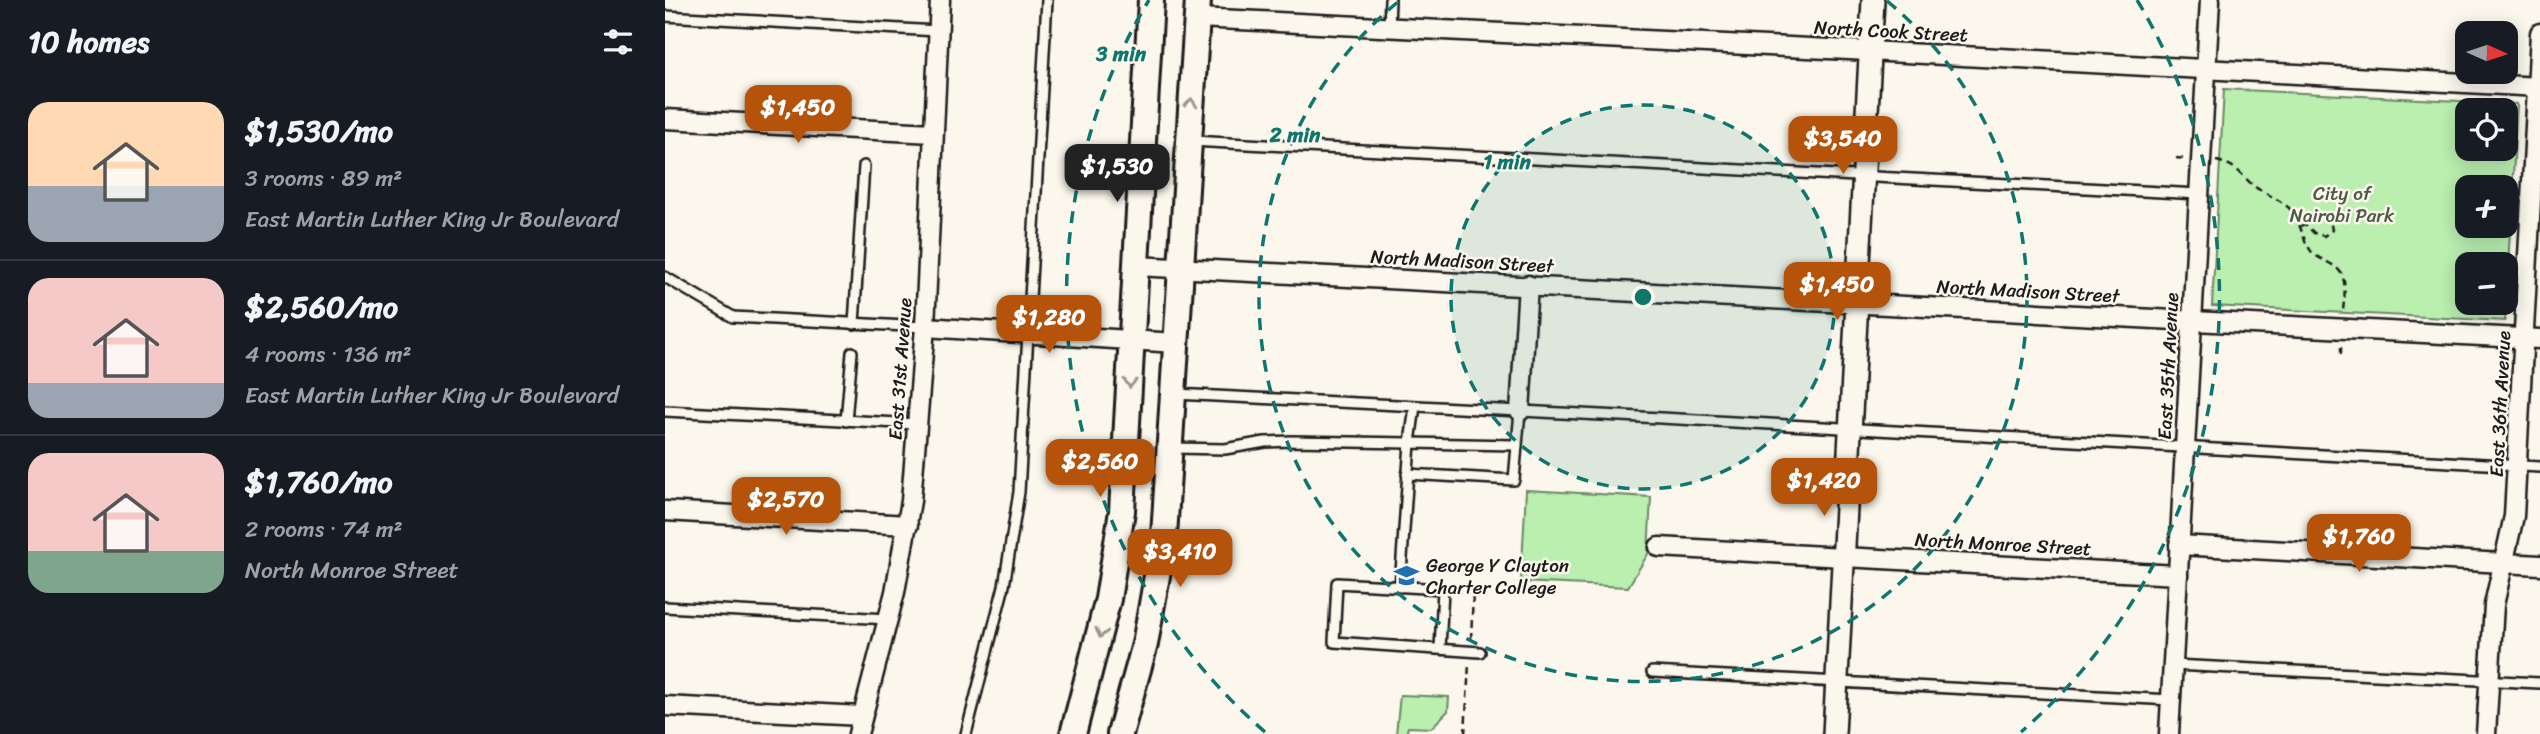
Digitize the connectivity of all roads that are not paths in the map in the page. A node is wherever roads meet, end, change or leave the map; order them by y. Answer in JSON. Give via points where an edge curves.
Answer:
{"nodes":[{"id":1,"x":940,"y":0,"type":"edge"},
{"id":2,"x":1047,"y":0,"type":"edge"},
{"id":3,"x":1151,"y":0,"type":"edge"},
{"id":4,"x":1390,"y":0,"type":"edge"},
{"id":5,"x":1873,"y":0,"type":"edge"},
{"id":6,"x":2210,"y":0,"type":"edge"},
{"id":7,"x":1197,"y":9,"type":"edge"},
{"id":8,"x":665,"y":16,"type":"edge"},
{"id":9,"x":1389,"y":28,"type":"junction"},
{"id":10,"x":939,"y":31,"type":"junction"},
{"id":11,"x":2540,"y":33,"type":"edge"},
{"id":12,"x":1871,"y":51,"type":"junction"},
{"id":13,"x":2206,"y":69,"type":"junction"},
{"id":14,"x":2539,"y":87,"type":"edge"},
{"id":15,"x":665,"y":119,"type":"edge"},
{"id":16,"x":933,"y":133,"type":"junction"},
{"id":17,"x":1189,"y":141,"type":"junction"},
{"id":18,"x":864,"y":166,"type":"dead end"},
{"id":19,"x":1864,"y":176,"type":"junction"},
{"id":20,"x":2199,"y":194,"type":"junction"},
{"id":21,"x":2535,"y":214,"type":"edge"},
{"id":22,"x":1136,"y":266,"type":"junction"},
{"id":23,"x":1181,"y":268,"type":"junction"},
{"id":24,"x":665,"y":277,"type":"edge"},
{"id":25,"x":1528,"y":285,"type":"junction"},
{"id":26,"x":1857,"y":303,"type":"junction"},
{"id":27,"x":2192,"y":320,"type":"junction"},
{"id":28,"x":854,"y":324,"type":"junction"},
{"id":29,"x":925,"y":327,"type":"junction"},
{"id":30,"x":1030,"y":335,"type":"junction"},
{"id":31,"x":2532,"y":338,"type":"edge"},
{"id":32,"x":1133,"y":340,"type":"junction"},
{"id":33,"x":1176,"y":343,"type":"junction"},
{"id":34,"x":852,"y":352,"type":"dead end"},
{"id":35,"x":1174,"y":394,"type":"junction"},
{"id":36,"x":1415,"y":406,"type":"junction"},
{"id":37,"x":665,"y":411,"type":"edge"},
{"id":38,"x":1520,"y":411,"type":"junction"},
{"id":39,"x":846,"y":421,"type":"junction"},
{"id":40,"x":918,"y":424,"type":"junction"},
{"id":41,"x":1850,"y":430,"type":"junction"},
{"id":42,"x":1410,"y":443,"type":"junction"},
{"id":43,"x":1516,"y":445,"type":"junction"},
{"id":44,"x":1171,"y":447,"type":"junction"},
{"id":45,"x":2185,"y":447,"type":"junction"},
{"id":46,"x":2517,"y":466,"type":"junction"},
{"id":47,"x":2540,"y":467,"type":"edge"},
{"id":48,"x":1407,"y":474,"type":"junction"},
{"id":49,"x":665,"y":511,"type":"edge"},
{"id":50,"x":908,"y":525,"type":"junction"},
{"id":51,"x":2179,"y":545,"type":"junction"},
{"id":52,"x":1659,"y":547,"type":"dead end"},
{"id":53,"x":1843,"y":556,"type":"junction"},
{"id":54,"x":2504,"y":563,"type":"junction"},
{"id":55,"x":2540,"y":565,"type":"edge"},
{"id":56,"x":2178,"y":575,"type":"junction"},
{"id":57,"x":1400,"y":587,"type":"junction"},
{"id":58,"x":665,"y":607,"type":"edge"},
{"id":59,"x":888,"y":619,"type":"junction"},
{"id":60,"x":1440,"y":649,"type":"junction"},
{"id":61,"x":1481,"y":652,"type":"dead end"},
{"id":62,"x":2172,"y":665,"type":"junction"},
{"id":63,"x":1652,"y":672,"type":"dead end"},
{"id":64,"x":2490,"y":680,"type":"junction"},
{"id":65,"x":1836,"y":683,"type":"junction"},
{"id":66,"x":2540,"y":683,"type":"edge"},
{"id":67,"x":2171,"y":700,"type":"junction"},
{"id":68,"x":665,"y":706,"type":"edge"},
{"id":69,"x":860,"y":725,"type":"edge"},
{"id":70,"x":966,"y":734,"type":"edge"},
{"id":71,"x":1073,"y":734,"type":"edge"},
{"id":72,"x":1121,"y":734,"type":"edge"},
{"id":73,"x":1833,"y":734,"type":"edge"},
{"id":74,"x":2169,"y":734,"type":"edge"},
{"id":75,"x":2486,"y":734,"type":"edge"}],
"edges":[{"from":1,"to":10,"type":"street","name":"East 31st Avenue"},
{"from":2,"to":30,"type":"lane"},
{"from":3,"to":22,"type":"main road"},
{"from":4,"to":9,"type":"lane"},
{"from":5,"to":12,"type":"street"},
{"from":6,"to":13,"type":"street","name":"East 35th Avenue"},
{"from":7,"to":9,"type":"street","name":"North Cook Street"},
{"from":17,"to":7,"type":"main road","one_way":true},
{"from":8,"to":10,"type":"lane"},
{"from":9,"to":12,"type":"street","name":"North Cook Street"},
{"from":10,"to":16,"type":"street","name":"East 31st Avenue"},
{"from":11,"to":14,"type":"street","name":"East 36th Avenue"},
{"from":12,"to":13,"type":"street","name":"North Cook Street"},
{"from":12,"to":19,"type":"street"},
{"from":13,"to":14,"type":"street","name":"North Cook Street"},
{"from":13,"to":20,"type":"street","name":"East 35th Avenue"},
{"from":14,"to":21,"type":"street","name":"East 36th Avenue"},
{"from":15,"to":16,"type":"street"},
{"from":16,"to":29,"type":"street","name":"East 31st Avenue"},
{"from":17,"to":19,"type":"lane"},
{"from":17,"to":23,"type":"main road"},
{"from":18,"to":28,"type":"lane"},
{"from":19,"to":20,"type":"lane"},
{"from":19,"to":26,"type":"street"},
{"from":20,"to":27,"type":"street","name":"East 35th Avenue"},
{"from":21,"to":31,"type":"street","name":"East 36th Avenue"},
{"from":22,"to":23,"type":"street","name":"North Madison Street"},
{"from":22,"to":32,"type":"main road"},
{"from":23,"to":25,"type":"street","name":"North Madison Street"},
{"from":23,"to":33,"type":"main road"},
{"from":24,"to":28,"type":"lane","via":[[733,317]]},
{"from":25,"to":26,"type":"street","name":"North Madison Street"},
{"from":25,"to":38,"type":"street"},
{"from":26,"to":27,"type":"street","name":"North Madison Street"},
{"from":26,"to":41,"type":"street"},
{"from":27,"to":31,"type":"street","name":"North Madison Street"},
{"from":27,"to":45,"type":"street","name":"East 35th Avenue"},
{"from":28,"to":29,"type":"lane"},
{"from":29,"to":30,"type":"street"},
{"from":29,"to":40,"type":"street","name":"East 31st Avenue"},
{"from":30,"to":32,"type":"street"},
{"from":30,"to":70,"type":"lane","via":[[1023,458],[1010,556]]},
{"from":31,"to":46,"type":"street","name":"East 36th Avenue"},
{"from":32,"to":33,"type":"street"},
{"from":32,"to":71,"type":"main road","one_way":true,"via":[[1115,561]]},
{"from":33,"to":35,"type":"main road"},
{"from":34,"to":39,"type":"lane"},
{"from":35,"to":36,"type":"lane"},
{"from":35,"to":44,"type":"main road"},
{"from":36,"to":38,"type":"lane"},
{"from":36,"to":42,"type":"lane"},
{"from":37,"to":39,"type":"lane"},
{"from":38,"to":41,"type":"lane"},
{"from":38,"to":43,"type":"lane"},
{"from":39,"to":40,"type":"lane"},
{"from":40,"to":50,"type":"street","name":"East 31st Avenue"},
{"from":41,"to":45,"type":"lane"},
{"from":41,"to":53,"type":"street"},
{"from":42,"to":43,"type":"lane"},
{"from":42,"to":44,"type":"lane","via":[[1291,441],[1225,449]]},
{"from":42,"to":48,"type":"lane"},
{"from":43,"to":48,"type":"lane","via":[[1514,480]]},
{"from":44,"to":72,"type":"main road","via":[[1159,576]]},
{"from":45,"to":46,"type":"lane"},
{"from":45,"to":51,"type":"street","name":"East 35th Avenue"},
{"from":46,"to":47,"type":"lane"},
{"from":46,"to":54,"type":"street","name":"East 36th Avenue","via":[[2514,516]]},
{"from":48,"to":57,"type":"lane"},
{"from":49,"to":50,"type":"street"},
{"from":50,"to":59,"type":"street","name":"East 31st Avenue"},
{"from":51,"to":54,"type":"street"},
{"from":51,"to":56,"type":"street","name":"East 35th Avenue"},
{"from":52,"to":53,"type":"street","name":"North Monroe Street"},
{"from":53,"to":56,"type":"street","name":"North Monroe Street"},
{"from":53,"to":65,"type":"street"},
{"from":54,"to":55,"type":"street"},
{"from":54,"to":64,"type":"street","name":"East 36th Avenue","via":[[2494,605]]},
{"from":56,"to":62,"type":"street","name":"East 35th Avenue"},
{"from":57,"to":60,"type":"lane","via":[[1443,589]]},
{"from":57,"to":60,"type":"lane","via":[[1337,583],[1333,642]]},
{"from":58,"to":59,"type":"lane"},
{"from":59,"to":69,"type":"street","name":"East 31st Avenue"},
{"from":60,"to":61,"type":"lane"},
{"from":62,"to":64,"type":"lane"},
{"from":62,"to":67,"type":"street","name":"East 35th Avenue"},
{"from":63,"to":65,"type":"lane"},
{"from":64,"to":66,"type":"lane"},
{"from":64,"to":75,"type":"street","name":"East 36th Avenue"},
{"from":65,"to":67,"type":"lane"},
{"from":65,"to":73,"type":"street"},
{"from":67,"to":74,"type":"street","name":"East 35th Avenue"},
{"from":68,"to":69,"type":"street"}]}
